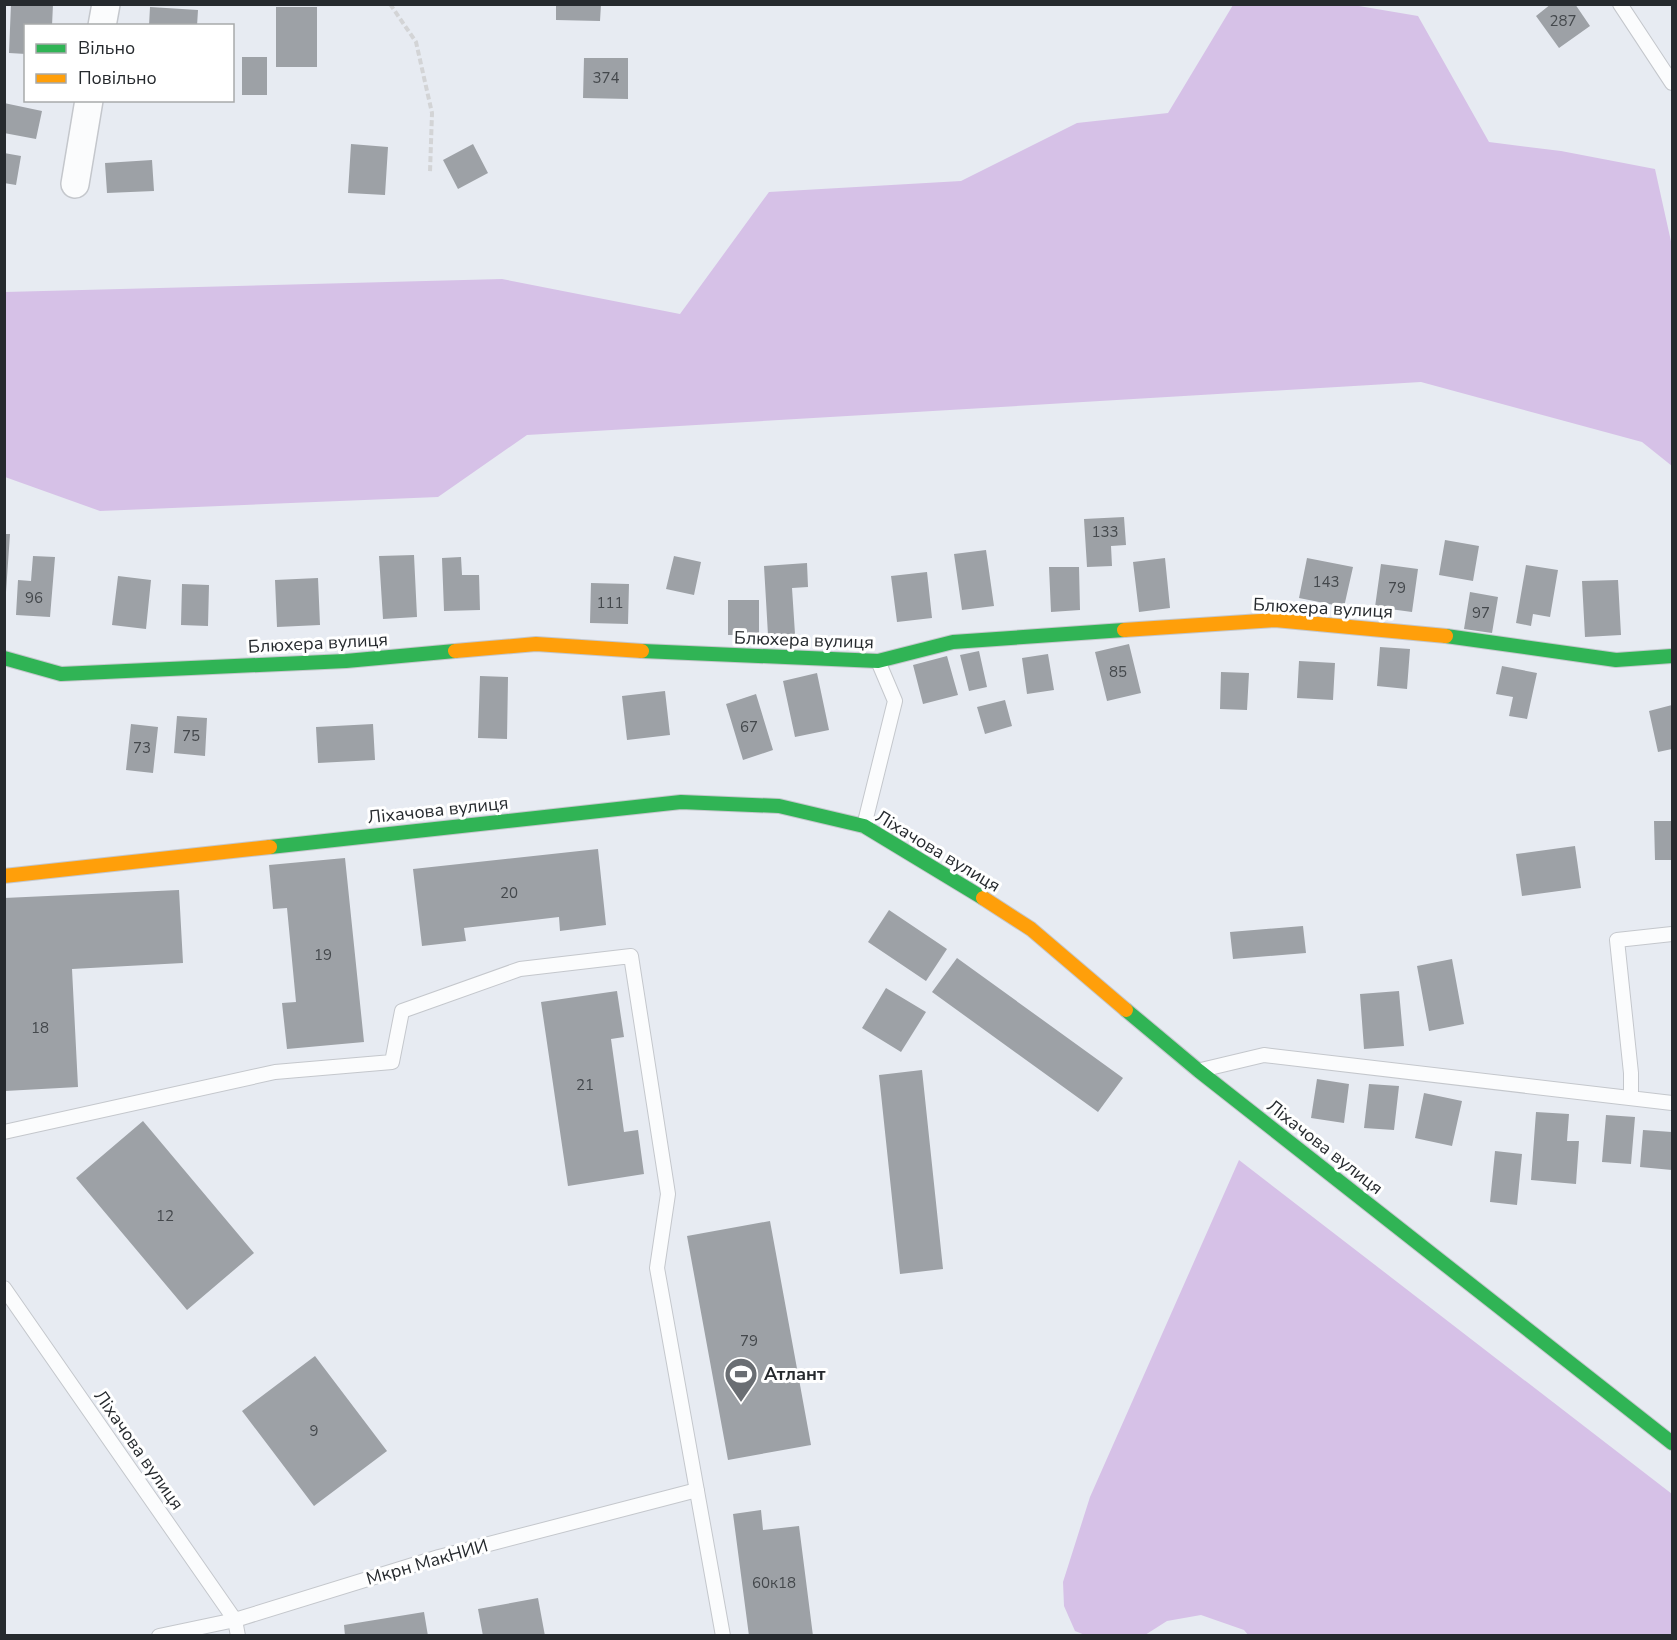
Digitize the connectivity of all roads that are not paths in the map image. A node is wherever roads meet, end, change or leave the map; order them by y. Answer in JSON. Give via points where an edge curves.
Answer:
{"nodes":[{"id":1,"x":106,"y":4,"type":"edge"},
{"id":2,"x":1620,"y":4,"type":"edge"},
{"id":3,"x":102,"y":24,"type":"edge"},
{"id":4,"x":1672,"y":83,"type":"edge"},
{"id":5,"x":89,"y":102,"type":"edge"},
{"id":6,"x":75,"y":184,"type":"dead end"},
{"id":7,"x":1672,"y":656,"type":"edge"},
{"id":8,"x":4,"y":658,"type":"edge"},
{"id":9,"x":878,"y":661,"type":"junction"},
{"id":10,"x":864,"y":826,"type":"junction"},
{"id":11,"x":4,"y":876,"type":"edge"},
{"id":12,"x":1672,"y":934,"type":"edge"},
{"id":13,"x":1199,"y":1071,"type":"junction"},
{"id":14,"x":1631,"y":1098,"type":"junction"},
{"id":15,"x":1672,"y":1103,"type":"edge"},
{"id":16,"x":4,"y":1132,"type":"edge"},
{"id":17,"x":4,"y":1288,"type":"edge"},
{"id":18,"x":1672,"y":1443,"type":"edge"},
{"id":19,"x":697,"y":1490,"type":"junction"},
{"id":20,"x":235,"y":1620,"type":"junction"},
{"id":21,"x":159,"y":1635,"type":"edge"},
{"id":22,"x":238,"y":1635,"type":"edge"},
{"id":23,"x":723,"y":1635,"type":"edge"}],
"edges":[{"from":1,"to":3,"type":"street"},
{"from":2,"to":4,"type":"lane"},
{"from":5,"to":6,"type":"street"},
{"from":7,"to":9,"type":"street","name":"Блюхера вулиця","via":[[1616,660],[1412,631],[1275,620],[953,642]]},
{"from":8,"to":9,"type":"street","name":"Блюхера вулиця","via":[[61,674],[346,661],[536,644]]},
{"from":9,"to":10,"type":"lane","via":[[895,701]]},
{"from":10,"to":11,"type":"street","name":"Ліхачова вулиця","via":[[779,806],[681,802]]},
{"from":10,"to":13,"type":"street","name":"Ліхачова вулиця","via":[[1031,929]]},
{"from":12,"to":14,"type":"lane","via":[[1617,940]]},
{"from":13,"to":14,"type":"lane","via":[[1264,1055]]},
{"from":13,"to":18,"type":"street","name":"Ліхачова вулиця"},
{"from":14,"to":15,"type":"lane"},
{"from":16,"to":19,"type":"lane","via":[[275,1072],[392,1062],[402,1011],[520,969],[631,956],[668,1194],[657,1268]]},
{"from":17,"to":20,"type":"lane","name":"Ліхачова вулиця"},
{"from":19,"to":20,"type":"lane","name":"Мкрн МакНИИ","via":[[439,1557]]},
{"from":19,"to":23,"type":"lane"},
{"from":20,"to":21,"type":"lane","name":"Мкрн МакНИИ"},
{"from":20,"to":22,"type":"lane","name":"Ліхачова вулиця"}]}
